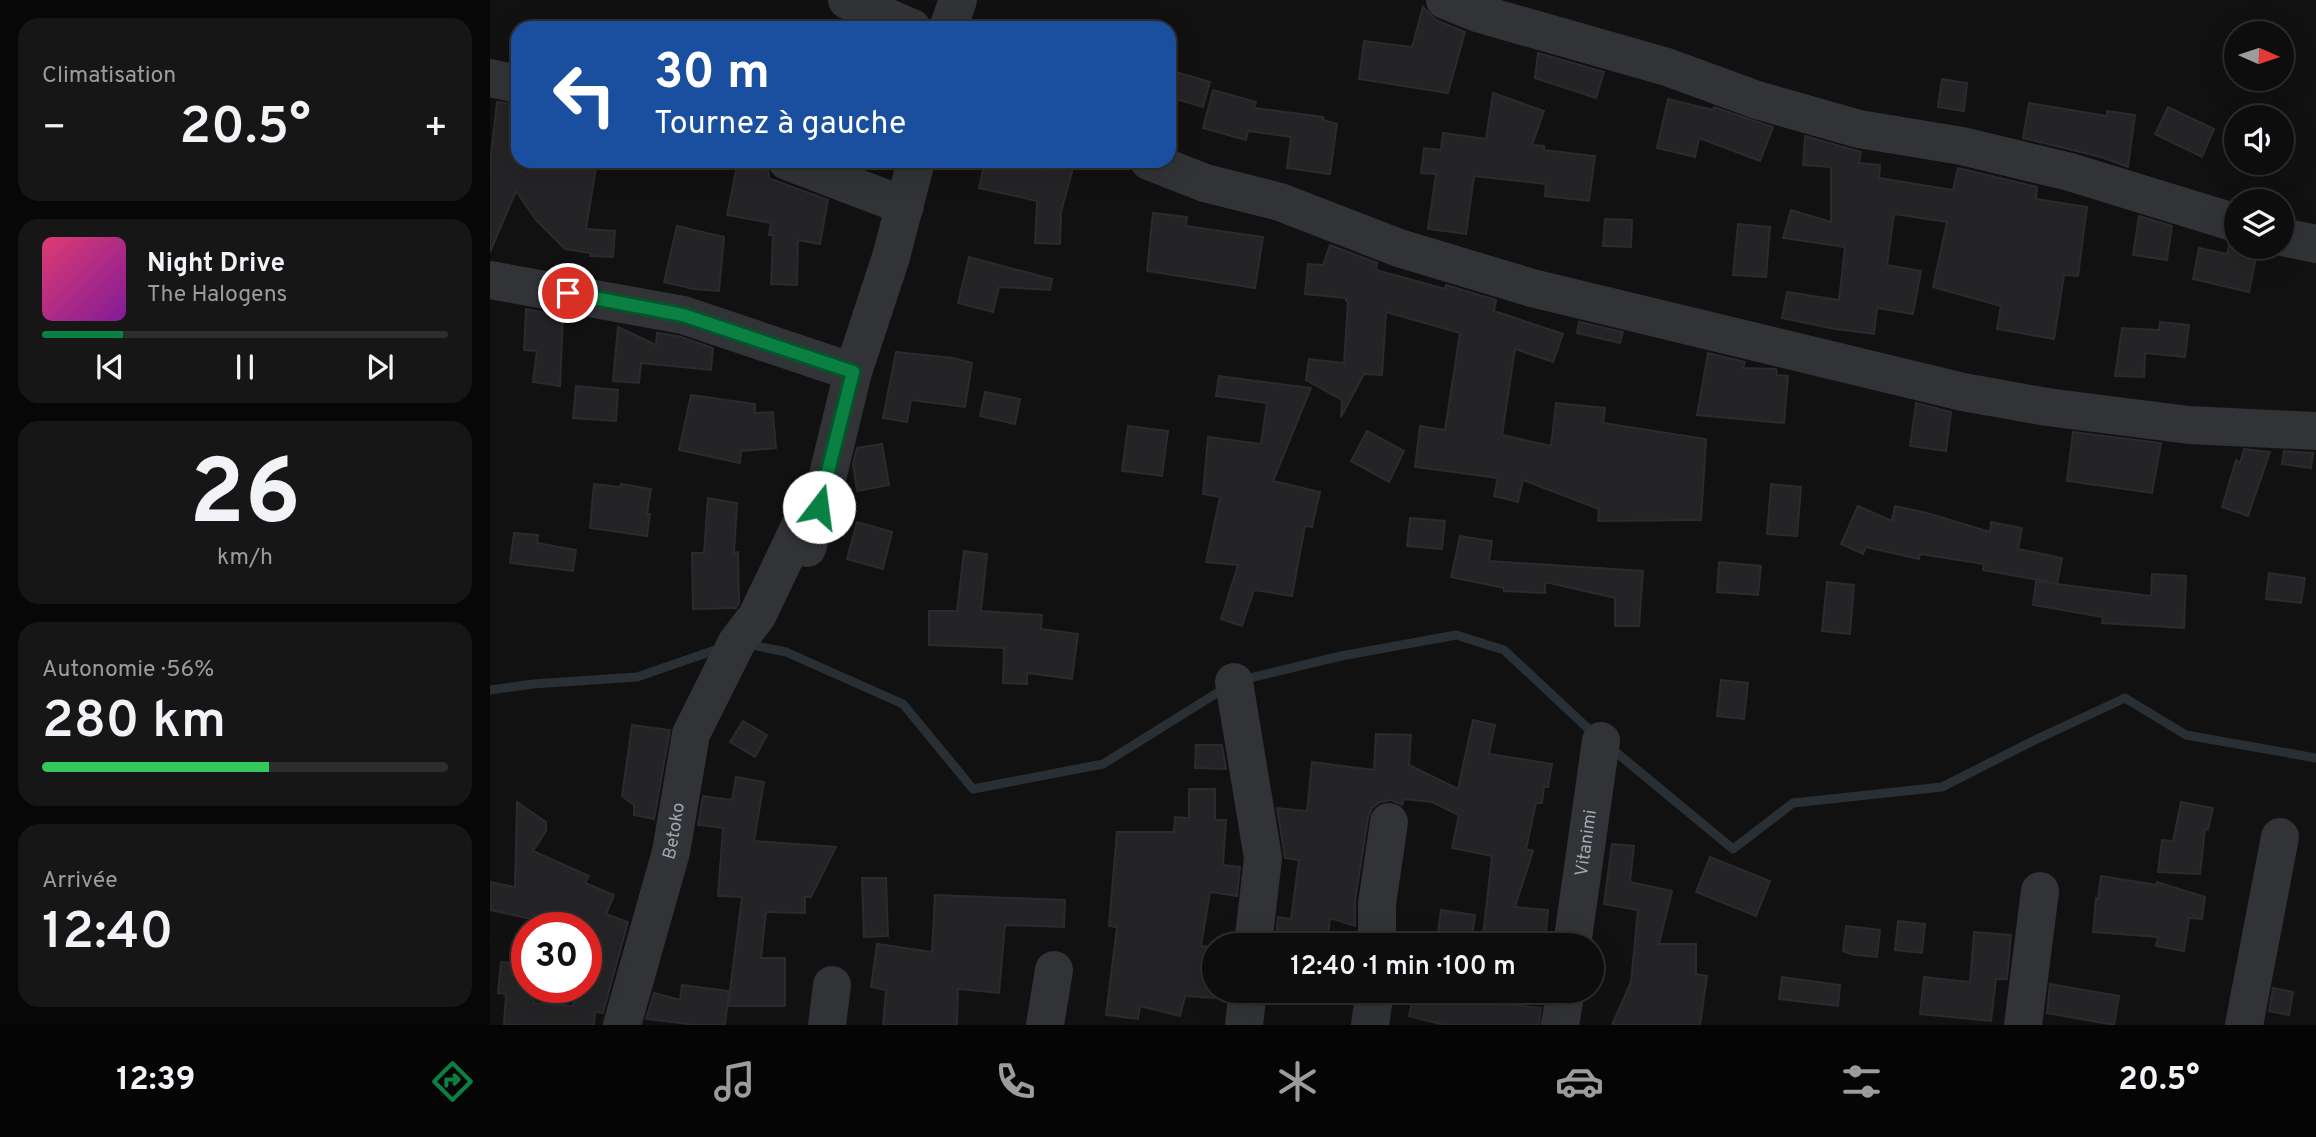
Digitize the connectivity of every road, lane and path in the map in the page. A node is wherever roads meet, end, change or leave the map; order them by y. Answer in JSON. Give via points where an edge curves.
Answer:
{"nodes":[{"id":1,"x":847,"y":0,"type":"edge"},
{"id":2,"x":958,"y":0,"type":"edge"},
{"id":3,"x":1445,"y":0,"type":"edge"},
{"id":4,"x":896,"y":21,"type":"edge"},
{"id":5,"x":950,"y":21,"type":"edge"},
{"id":6,"x":490,"y":78,"type":"edge"},
{"id":7,"x":511,"y":82,"type":"edge"},
{"id":8,"x":806,"y":168,"type":"edge"},
{"id":9,"x":914,"y":168,"type":"edge"},
{"id":10,"x":1167,"y":168,"type":"edge"},
{"id":11,"x":905,"y":205,"type":"junction"},
{"id":12,"x":2224,"y":219,"type":"edge"},
{"id":13,"x":2294,"y":239,"type":"edge"},
{"id":14,"x":2316,"y":244,"type":"edge"},
{"id":15,"x":490,"y":280,"type":"edge"},
{"id":16,"x":853,"y":372,"type":"junction"},
{"id":17,"x":2316,"y":431,"type":"edge"},
{"id":18,"x":1234,"y":682,"type":"dead end"},
{"id":19,"x":1601,"y":741,"type":"dead end"},
{"id":20,"x":1389,"y":822,"type":"dead end"},
{"id":21,"x":2280,"y":837,"type":"dead end"},
{"id":22,"x":2040,"y":891,"type":"dead end"},
{"id":23,"x":1254,"y":933,"type":"edge"},
{"id":24,"x":1377,"y":933,"type":"edge"},
{"id":25,"x":1574,"y":933,"type":"edge"},
{"id":26,"x":1054,"y":970,"type":"dead end"},
{"id":27,"x":832,"y":985,"type":"dead end"},
{"id":28,"x":1247,"y":1003,"type":"edge"},
{"id":29,"x":1374,"y":1003,"type":"edge"},
{"id":30,"x":1564,"y":1003,"type":"edge"},
{"id":31,"x":622,"y":1025,"type":"edge"},
{"id":32,"x":827,"y":1025,"type":"edge"},
{"id":33,"x":1045,"y":1025,"type":"edge"},
{"id":34,"x":1244,"y":1025,"type":"edge"},
{"id":35,"x":1370,"y":1025,"type":"edge"},
{"id":36,"x":1560,"y":1025,"type":"edge"},
{"id":37,"x":2024,"y":1025,"type":"edge"},
{"id":38,"x":2244,"y":1025,"type":"edge"}],
"edges":[{"from":1,"to":4,"type":"street"},
{"from":2,"to":5,"type":"street"},
{"from":3,"to":12,"type":"street","via":[[1859,129],[1962,146],[2070,172]]},
{"from":6,"to":7,"type":"street"},
{"from":8,"to":11,"type":"street"},
{"from":9,"to":11,"type":"street"},
{"from":10,"to":17,"type":"street","via":[[1280,202],[1399,248],[1532,288],[1963,392],[2189,425]]},
{"from":11,"to":16,"type":"street"},
{"from":13,"to":14,"type":"street"},
{"from":15,"to":16,"type":"street","via":[[683,315]]},
{"from":16,"to":31,"type":"street","name":"Betoko","via":[[807,548],[802,522],[757,616],[691,734],[671,852]]},
{"from":18,"to":23,"type":"street","via":[[1263,858]]},
{"from":19,"to":25,"type":"street","name":"Vitanimi"},
{"from":20,"to":24,"type":"street"},
{"from":21,"to":38,"type":"street"},
{"from":22,"to":37,"type":"street"},
{"from":26,"to":33,"type":"street"},
{"from":27,"to":32,"type":"street"},
{"from":28,"to":34,"type":"street"},
{"from":29,"to":35,"type":"street"},
{"from":30,"to":36,"type":"street"}]}
